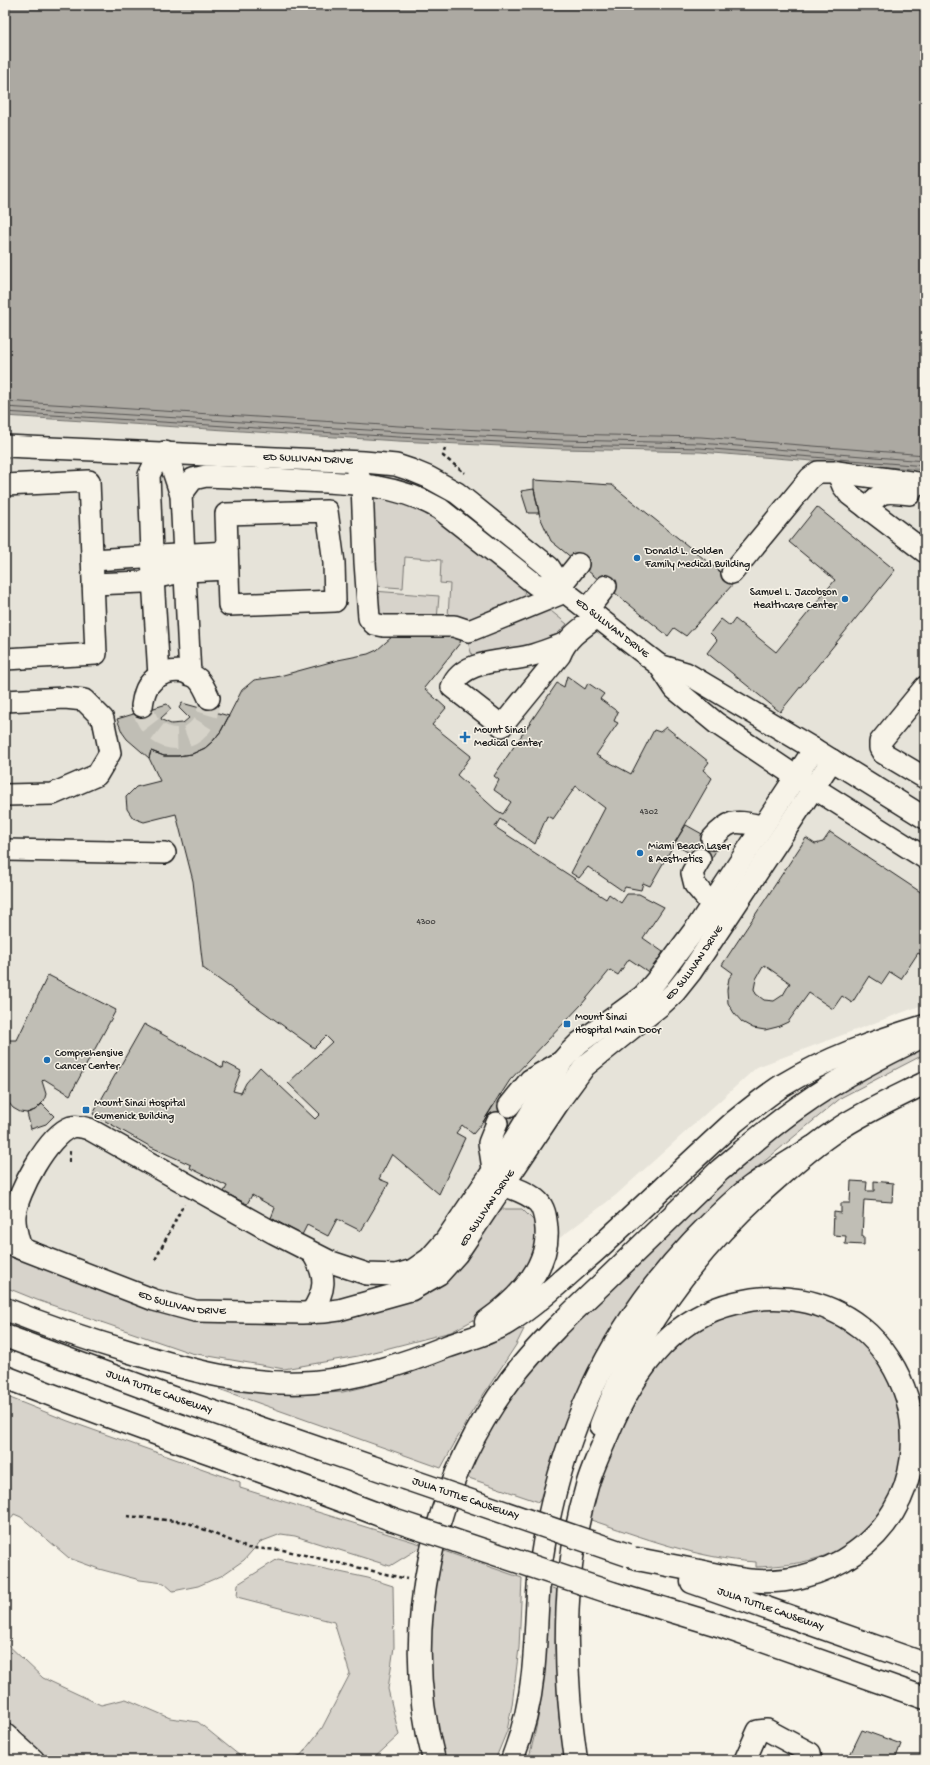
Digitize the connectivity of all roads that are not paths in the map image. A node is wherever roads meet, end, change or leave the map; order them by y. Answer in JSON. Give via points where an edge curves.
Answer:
{"nodes":[{"id":1,"x":5,"y":446,"type":"edge"},
{"id":2,"x":165,"y":452,"type":"junction"},
{"id":3,"x":346,"y":461,"type":"junction"},
{"id":4,"x":837,"y":472,"type":"junction"},
{"id":5,"x":362,"y":484,"type":"junction"},
{"id":6,"x":925,"y":484,"type":"edge"},
{"id":7,"x":5,"y":485,"type":"edge"},
{"id":8,"x":181,"y":495,"type":"junction"},
{"id":9,"x":925,"y":496,"type":"edge"},
{"id":10,"x":466,"y":501,"type":"junction"},
{"id":11,"x":867,"y":508,"type":"junction"},
{"id":12,"x":462,"y":526,"type":"junction"},
{"id":13,"x":925,"y":552,"type":"edge"},
{"id":14,"x":365,"y":554,"type":"junction"},
{"id":15,"x":333,"y":555,"type":"junction"},
{"id":16,"x":152,"y":556,"type":"junction"},
{"id":17,"x":92,"y":560,"type":"junction"},
{"id":18,"x":227,"y":560,"type":"junction"},
{"id":19,"x":185,"y":562,"type":"junction"},
{"id":20,"x":578,"y":564,"type":"dead end"},
{"id":21,"x":732,"y":573,"type":"dead end"},
{"id":22,"x":153,"y":578,"type":"junction"},
{"id":23,"x":93,"y":584,"type":"junction"},
{"id":24,"x":606,"y":586,"type":"dead end"},
{"id":25,"x":563,"y":588,"type":"junction"},
{"id":26,"x":593,"y":613,"type":"junction"},
{"id":27,"x":564,"y":644,"type":"junction"},
{"id":28,"x":5,"y":660,"type":"edge"},
{"id":29,"x":659,"y":665,"type":"junction"},
{"id":30,"x":190,"y":675,"type":"junction"},
{"id":31,"x":159,"y":676,"type":"junction"},
{"id":32,"x":925,"y":687,"type":"edge"},
{"id":33,"x":209,"y":698,"type":"tunnel mouth"},
{"id":34,"x":5,"y":700,"type":"edge"},
{"id":35,"x":142,"y":706,"type":"tunnel mouth"},
{"id":36,"x":814,"y":749,"type":"junction"},
{"id":37,"x":832,"y":760,"type":"junction"},
{"id":38,"x":922,"y":770,"type":"edge"},
{"id":39,"x":795,"y":776,"type":"junction"},
{"id":40,"x":813,"y":788,"type":"junction"},
{"id":41,"x":5,"y":795,"type":"edge"},
{"id":42,"x":925,"y":818,"type":"edge"},
{"id":43,"x":762,"y":826,"type":"junction"},
{"id":44,"x":712,"y":839,"type":"dead end"},
{"id":45,"x":5,"y":850,"type":"edge"},
{"id":46,"x":166,"y":853,"type":"dead end"},
{"id":47,"x":925,"y":858,"type":"edge"},
{"id":48,"x":700,"y":859,"type":"dead end"},
{"id":49,"x":711,"y":904,"type":"junction"},
{"id":50,"x":925,"y":1026,"type":"edge"},
{"id":51,"x":925,"y":1035,"type":"edge"},
{"id":52,"x":563,"y":1060,"type":"junction"},
{"id":53,"x":925,"y":1084,"type":"edge"},
{"id":54,"x":812,"y":1147,"type":"junction"},
{"id":55,"x":499,"y":1177,"type":"junction"},
{"id":56,"x":12,"y":1195,"type":"edge"},
{"id":57,"x":13,"y":1245,"type":"edge"},
{"id":58,"x":313,"y":1254,"type":"junction"},
{"id":59,"x":367,"y":1274,"type":"junction"},
{"id":60,"x":330,"y":1280,"type":"junction"},
{"id":61,"x":5,"y":1309,"type":"edge"},
{"id":62,"x":339,"y":1310,"type":"junction"},
{"id":63,"x":311,"y":1313,"type":"junction"},
{"id":64,"x":5,"y":1336,"type":"edge"},
{"id":65,"x":450,"y":1346,"type":"junction"},
{"id":66,"x":5,"y":1377,"type":"edge"},
{"id":67,"x":588,"y":1483,"type":"junction"},
{"id":68,"x":632,"y":1557,"type":"junction"},
{"id":69,"x":925,"y":1664,"type":"edge"},
{"id":70,"x":925,"y":1698,"type":"edge"},
{"id":71,"x":5,"y":1735,"type":"edge"},
{"id":72,"x":5,"y":1750,"type":"edge"},
{"id":73,"x":15,"y":1760,"type":"edge"},
{"id":74,"x":33,"y":1760,"type":"edge"},
{"id":75,"x":434,"y":1760,"type":"edge"},
{"id":76,"x":512,"y":1760,"type":"edge"},
{"id":77,"x":576,"y":1760,"type":"edge"},
{"id":78,"x":745,"y":1760,"type":"edge"},
{"id":79,"x":811,"y":1760,"type":"edge"}],
"edges":[{"from":1,"to":2,"type":"street","name":"ED SULLIVAN DRIVE"},
{"from":2,"to":3,"type":"street","name":"ED SULLIVAN DRIVE"},
{"from":2,"to":8,"type":"street"},
{"from":2,"to":16,"type":"street","via":[[149,475]]},
{"from":3,"to":5,"type":"street","via":[[356,470]]},
{"from":3,"to":10,"type":"street","name":"ED SULLIVAN DRIVE","via":[[381,463],[411,470],[443,485]]},
{"from":4,"to":6,"type":"street"},
{"from":4,"to":11,"type":"street","via":[[850,495]]},
{"from":4,"to":21,"type":"street","via":[[818,472],[810,478]]},
{"from":5,"to":8,"type":"street","name":"ED SULLIVAN DRIVE","via":[[206,476],[192,479]]},
{"from":5,"to":12,"type":"street","name":"ED SULLIVAN DRIVE","via":[[413,495],[440,509]]},
{"from":5,"to":14,"type":"street"},
{"from":7,"to":17,"type":"street","via":[[89,481]]},
{"from":8,"to":19,"type":"street"},
{"from":9,"to":11,"type":"street","via":[[882,493],[876,496]]},
{"from":10,"to":12,"type":"street"},
{"from":10,"to":25,"type":"street","name":"ED SULLIVAN DRIVE","via":[[549,567]]},
{"from":11,"to":13,"type":"street"},
{"from":12,"to":25,"type":"street","name":"ED SULLIVAN DRIVE","via":[[535,584]]},
{"from":14,"to":15,"type":"street"},
{"from":14,"to":25,"type":"street","via":[[369,618],[374,624],[384,626],[454,626],[469,631]]},
{"from":15,"to":18,"type":"street","via":[[327,511],[226,514]]},
{"from":15,"to":18,"type":"street","via":[[335,601],[229,605]]},
{"from":16,"to":17,"type":"street"},
{"from":16,"to":19,"type":"street"},
{"from":16,"to":22,"type":"street"},
{"from":17,"to":23,"type":"street"},
{"from":18,"to":19,"type":"street"},
{"from":19,"to":22,"type":"street"},
{"from":19,"to":30,"type":"street"},
{"from":20,"to":25,"type":"street"},
{"from":22,"to":23,"type":"street","via":[[143,582]]},
{"from":22,"to":31,"type":"street"},
{"from":23,"to":28,"type":"street","via":[[96,654]]},
{"from":24,"to":26,"type":"street"},
{"from":25,"to":26,"type":"street","name":"ED SULLIVAN DRIVE"},
{"from":26,"to":27,"type":"street"},
{"from":26,"to":29,"type":"street","name":"ED SULLIVAN DRIVE"},
{"from":27,"to":27,"type":"street","via":[[560,655],[502,726],[452,687],[454,681],[477,665],[528,656]]},
{"from":29,"to":36,"type":"street","name":"ED SULLIVAN DRIVE","via":[[686,673]]},
{"from":29,"to":39,"type":"street","name":"ED SULLIVAN DRIVE","via":[[675,689],[716,723]]},
{"from":30,"to":31,"type":"street","via":[[177,671]]},
{"from":30,"to":33,"type":"street","via":[[205,687]]},
{"from":31,"to":35,"type":"street","via":[[148,685],[143,695]]},
{"from":32,"to":38,"type":"street","via":[[880,742],[883,753]]},
{"from":34,"to":41,"type":"street","via":[[84,700],[103,719],[110,753],[98,775],[53,794]]},
{"from":36,"to":37,"type":"street","name":"ED SULLIVAN DRIVE"},
{"from":36,"to":39,"type":"street","name":"ED SULLIVAN DRIVE"},
{"from":37,"to":40,"type":"street","name":"ED SULLIVAN DRIVE"},
{"from":37,"to":42,"type":"street","name":"ED SULLIVAN DRIVE"},
{"from":39,"to":40,"type":"street","name":"ED SULLIVAN DRIVE"},
{"from":39,"to":43,"type":"street","name":"ED SULLIVAN DRIVE"},
{"from":40,"to":47,"type":"street","name":"ED SULLIVAN DRIVE"},
{"from":40,"to":55,"type":"street","name":"ED SULLIVAN DRIVE","via":[[692,972],[657,1009],[585,1066]]},
{"from":43,"to":44,"type":"street","via":[[736,822],[724,826]]},
{"from":43,"to":49,"type":"street","name":"ED SULLIVAN DRIVE"},
{"from":45,"to":46,"type":"street"},
{"from":48,"to":49,"type":"street","via":[[692,873],[695,885]]},
{"from":49,"to":52,"type":"street","name":"ED SULLIVAN DRIVE","via":[[669,965],[643,996],[579,1043]]},
{"from":50,"to":65,"type":"main road","via":[[840,1056],[783,1086],[734,1122],[617,1231],[524,1312],[488,1334]]},
{"from":51,"to":75,"type":"main road","via":[[850,1074],[799,1106],[770,1128],[719,1171],[548,1336],[511,1379],[480,1426],[447,1497],[425,1584],[420,1627],[420,1664],[426,1723]]},
{"from":52,"to":55,"type":"street","name":"ED SULLIVAN DRIVE","via":[[514,1140]]},
{"from":52,"to":55,"type":"street","via":[[530,1080],[503,1114],[489,1143]]},
{"from":53,"to":54,"type":"main road","via":[[857,1118]]},
{"from":54,"to":67,"type":"main road","via":[[718,1235],[680,1280],[641,1338],[596,1437]]},
{"from":54,"to":76,"type":"main road","via":[[752,1187],[687,1247],[632,1315],[596,1378],[571,1438],[551,1506],[538,1583],[530,1695],[526,1718]]},
{"from":55,"to":59,"type":"street","name":"ED SULLIVAN DRIVE","via":[[446,1241],[421,1265],[396,1275]]},
{"from":55,"to":62,"type":"street","name":"ED SULLIVAN DRIVE","via":[[457,1254],[439,1274],[411,1290]]},
{"from":55,"to":65,"type":"main road","via":[[537,1201],[542,1207],[547,1232],[544,1257],[530,1281],[498,1314]]},
{"from":56,"to":57,"type":"street","via":[[15,1217]]},
{"from":56,"to":58,"type":"street","via":[[46,1148],[66,1130],[82,1127]]},
{"from":57,"to":63,"type":"street","name":"ED SULLIVAN DRIVE","via":[[173,1306],[195,1311]]},
{"from":58,"to":59,"type":"street"},
{"from":58,"to":60,"type":"street"},
{"from":59,"to":60,"type":"street","via":[[354,1280]]},
{"from":60,"to":62,"type":"street"},
{"from":60,"to":63,"type":"street"},
{"from":61,"to":65,"type":"main road","via":[[106,1345],[175,1366],[258,1382],[314,1382],[350,1377],[371,1373]]},
{"from":62,"to":63,"type":"street","name":"ED SULLIVAN DRIVE"},
{"from":64,"to":68,"type":"main road","name":"JULIA TUTTLE CAUSEWAY","bridge":true,"via":[[170,1397]]},
{"from":66,"to":70,"type":"main road","bridge":true,"via":[[390,1519],[614,1594],[718,1625]]},
{"from":67,"to":68,"type":"main road","via":[[617,1410],[639,1372],[662,1343],[708,1311],[748,1300],[787,1298],[805,1301],[846,1317],[862,1328],[886,1354],[904,1388],[914,1423],[915,1443],[903,1498],[882,1530],[868,1544],[838,1565],[798,1578],[778,1581],[737,1580]]},
{"from":67,"to":77,"type":"main road","via":[[571,1565],[568,1600],[566,1672]]},
{"from":68,"to":69,"type":"main road","name":"JULIA TUTTLE CAUSEWAY","via":[[694,1583]]},
{"from":71,"to":74,"type":"main road"},
{"from":72,"to":73,"type":"main road"},
{"from":78,"to":79,"type":"street","via":[[758,1731],[767,1730],[810,1753]]}]}
